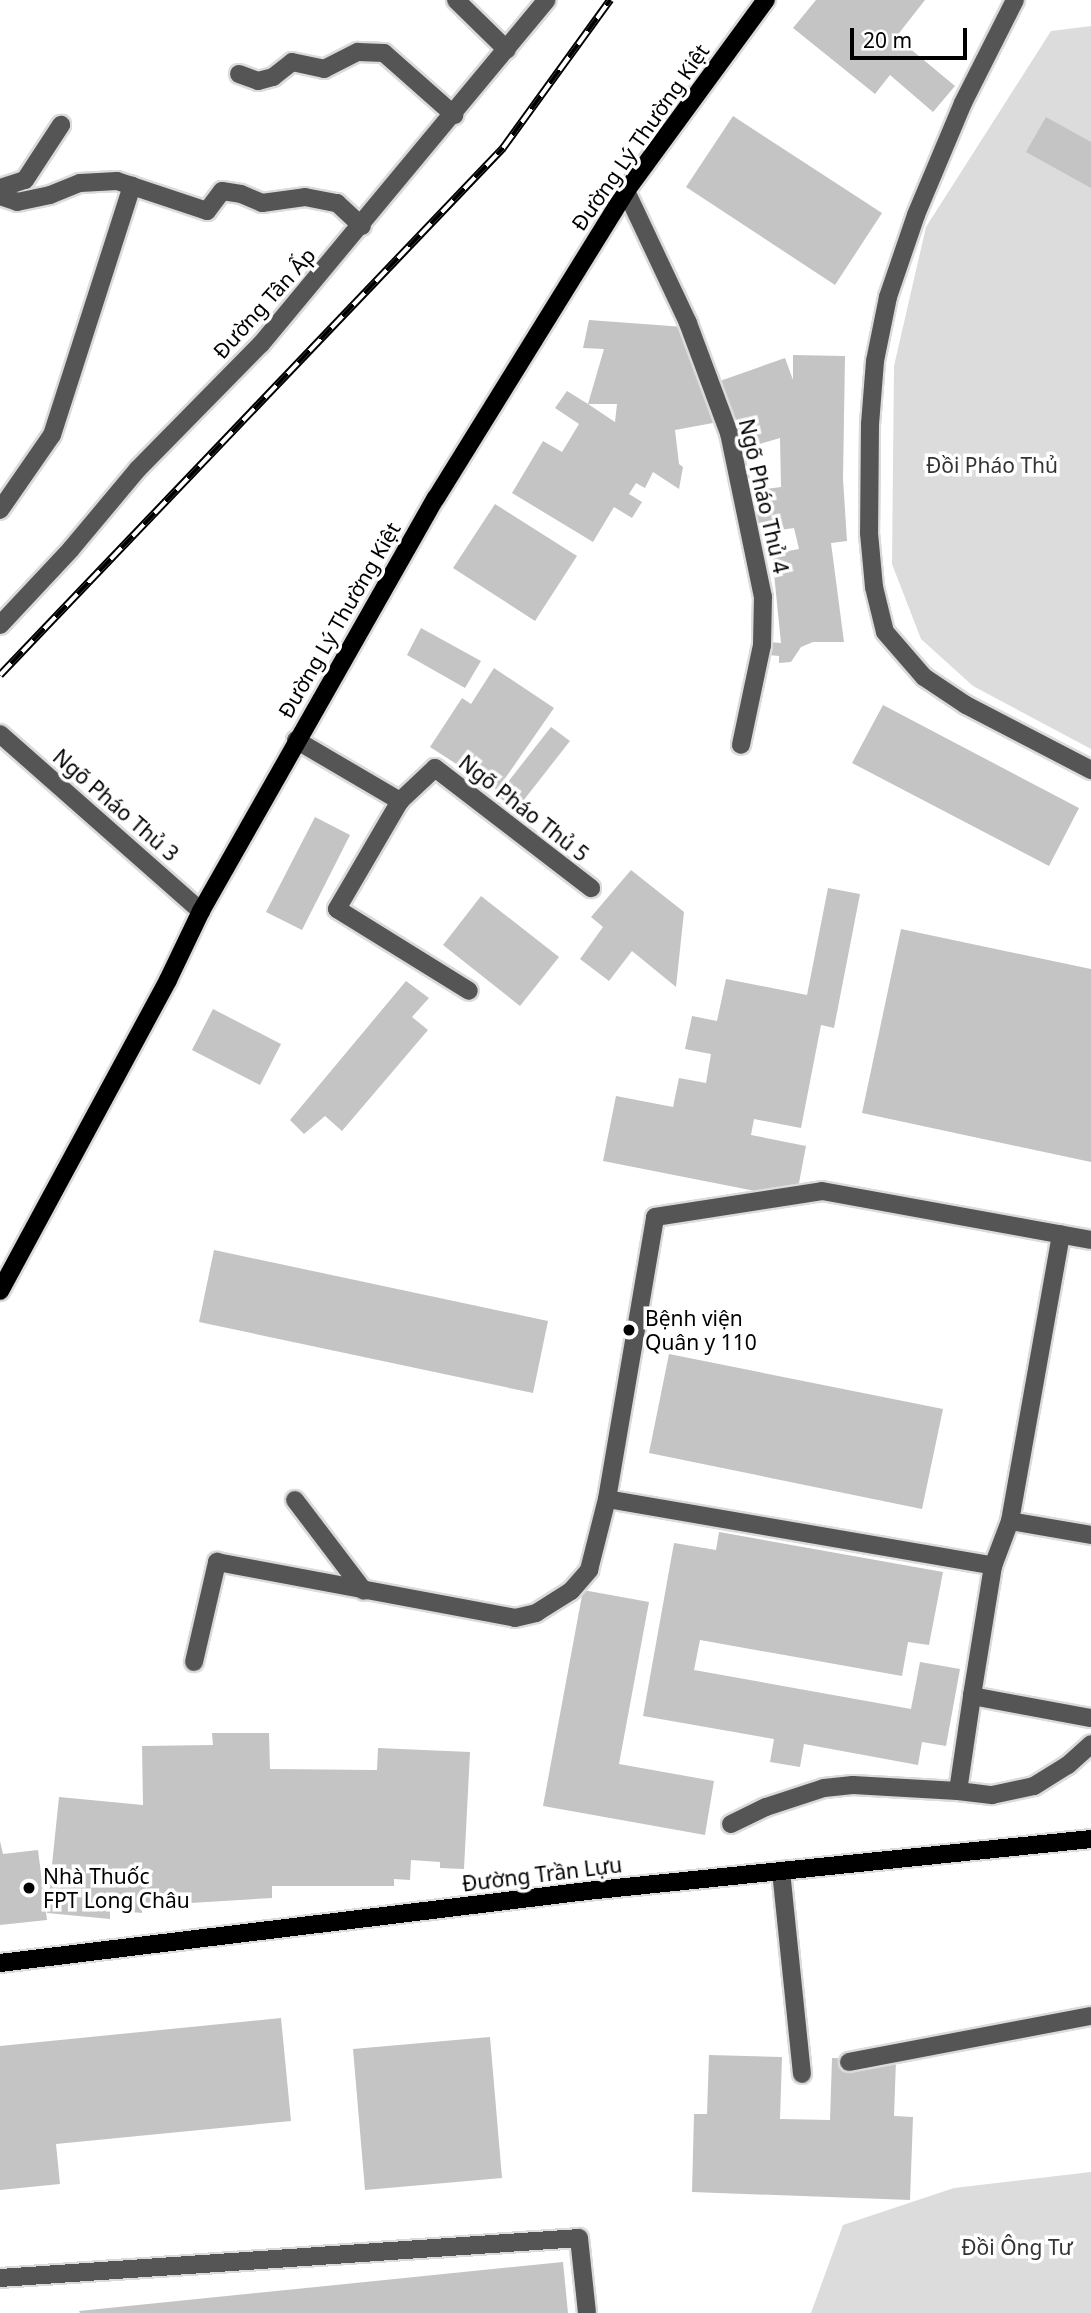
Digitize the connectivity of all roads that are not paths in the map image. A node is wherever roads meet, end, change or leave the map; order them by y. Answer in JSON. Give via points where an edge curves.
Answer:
{"nodes":[{"id":1,"x":456,"y":0,"type":"edge"},
{"id":2,"x":547,"y":0,"type":"edge"},
{"id":3,"x":766,"y":0,"type":"edge"},
{"id":4,"x":1015,"y":0,"type":"edge"},
{"id":5,"x":507,"y":50,"type":"junction"},
{"id":6,"x":239,"y":74,"type":"dead end"},
{"id":7,"x":454,"y":115,"type":"junction"},
{"id":8,"x":61,"y":125,"type":"dead end"},
{"id":9,"x":132,"y":186,"type":"junction"},
{"id":10,"x":0,"y":188,"type":"edge"},
{"id":11,"x":626,"y":191,"type":"junction"},
{"id":12,"x":0,"y":196,"type":"edge"},
{"id":13,"x":362,"y":226,"type":"junction"},
{"id":14,"x":0,"y":510,"type":"edge"},
{"id":15,"x":0,"y":625,"type":"edge"},
{"id":16,"x":0,"y":734,"type":"edge"},
{"id":17,"x":296,"y":740,"type":"junction"},
{"id":18,"x":741,"y":744,"type":"dead end"},
{"id":19,"x":1091,"y":770,"type":"edge"},
{"id":20,"x":400,"y":801,"type":"junction"},
{"id":21,"x":591,"y":888,"type":"dead end"},
{"id":22,"x":201,"y":911,"type":"junction"},
{"id":23,"x":469,"y":991,"type":"dead end"},
{"id":24,"x":1061,"y":1234,"type":"junction"},
{"id":25,"x":1091,"y":1240,"type":"edge"},
{"id":26,"x":0,"y":1291,"type":"edge"},
{"id":27,"x":607,"y":1499,"type":"junction"},
{"id":28,"x":295,"y":1500,"type":"dead end"},
{"id":29,"x":1010,"y":1521,"type":"junction"},
{"id":30,"x":1091,"y":1535,"type":"edge"},
{"id":31,"x":993,"y":1566,"type":"junction"},
{"id":32,"x":364,"y":1591,"type":"junction"},
{"id":33,"x":194,"y":1662,"type":"dead end"},
{"id":34,"x":972,"y":1696,"type":"junction"},
{"id":35,"x":1091,"y":1718,"type":"edge"},
{"id":36,"x":1091,"y":1744,"type":"edge"},
{"id":37,"x":958,"y":1791,"type":"junction"},
{"id":38,"x":731,"y":1824,"type":"dead end"},
{"id":39,"x":1090,"y":1841,"type":"edge"},
{"id":40,"x":781,"y":1871,"type":"junction"},
{"id":41,"x":0,"y":1963,"type":"edge"},
{"id":42,"x":1091,"y":2016,"type":"edge"},
{"id":43,"x":849,"y":2062,"type":"dead end"},
{"id":44,"x":802,"y":2074,"type":"dead end"},
{"id":45,"x":0,"y":2278,"type":"edge"},
{"id":46,"x":587,"y":2313,"type":"edge"}],
"edges":[{"from":1,"to":5,"type":"street"},
{"from":2,"to":5,"type":"street","name":"Đường Tân Ấp"},
{"from":3,"to":11,"type":"main road","name":"Đường Lý Thường Kiệt"},
{"from":4,"to":19,"type":"street","via":[[963,103],[888,297],[875,361],[870,424],[874,587],[885,632],[924,677],[966,705]]},
{"from":5,"to":7,"type":"street","name":"Đường Tân Ấp"},
{"from":6,"to":7,"type":"street","via":[[258,82],[292,62],[324,69],[358,52],[384,54]]},
{"from":7,"to":13,"type":"street","name":"Đường Tân Ấp"},
{"from":8,"to":10,"type":"street","via":[[25,180]]},
{"from":9,"to":12,"type":"street","via":[[117,181],[80,183],[17,202]]},
{"from":9,"to":13,"type":"street","via":[[207,211],[222,191],[262,203],[305,197],[337,203]]},
{"from":9,"to":14,"type":"street","via":[[52,435]]},
{"from":11,"to":17,"type":"main road","name":"Đường Lý Thường Kiệt","via":[[443,486]]},
{"from":11,"to":18,"type":"street","name":"Ngõ Pháo Thủ 4","via":[[688,323],[729,433],[763,597],[762,645]]},
{"from":13,"to":15,"type":"street","name":"Đường Tân Ấp","via":[[261,344],[138,469]]},
{"from":16,"to":22,"type":"street","name":"Ngõ Pháo Thủ 3"},
{"from":17,"to":20,"type":"street"},
{"from":17,"to":22,"type":"main road","name":"Đường Lý Thường Kiệt"},
{"from":20,"to":21,"type":"street","name":"Ngõ Pháo Thủ 5","via":[[435,768]]},
{"from":20,"to":23,"type":"street","name":"Ngõ Pháo Thủ 5","via":[[337,909]]},
{"from":22,"to":26,"type":"main road","name":"Đường Lý Thường Kiệt"},
{"from":24,"to":25,"type":"street"},
{"from":24,"to":27,"type":"street","via":[[822,1191],[655,1217]]},
{"from":24,"to":29,"type":"street"},
{"from":27,"to":31,"type":"street"},
{"from":27,"to":32,"type":"street","via":[[589,1570],[571,1591],[536,1613],[515,1618]]},
{"from":28,"to":32,"type":"street"},
{"from":29,"to":30,"type":"street"},
{"from":29,"to":31,"type":"street"},
{"from":31,"to":34,"type":"street"},
{"from":32,"to":33,"type":"street","via":[[216,1562]]},
{"from":34,"to":35,"type":"street"},
{"from":34,"to":37,"type":"street"},
{"from":36,"to":37,"type":"street","via":[[1034,1786],[992,1795]]},
{"from":37,"to":38,"type":"street","via":[[853,1785],[824,1788]]},
{"from":39,"to":40,"type":"main road","name":"Đường Trần Lựu"},
{"from":40,"to":41,"type":"main road","name":"Đường Trần Lựu"},
{"from":40,"to":44,"type":"street"},
{"from":42,"to":43,"type":"street"},
{"from":45,"to":46,"type":"street","via":[[579,2238]]}]}
